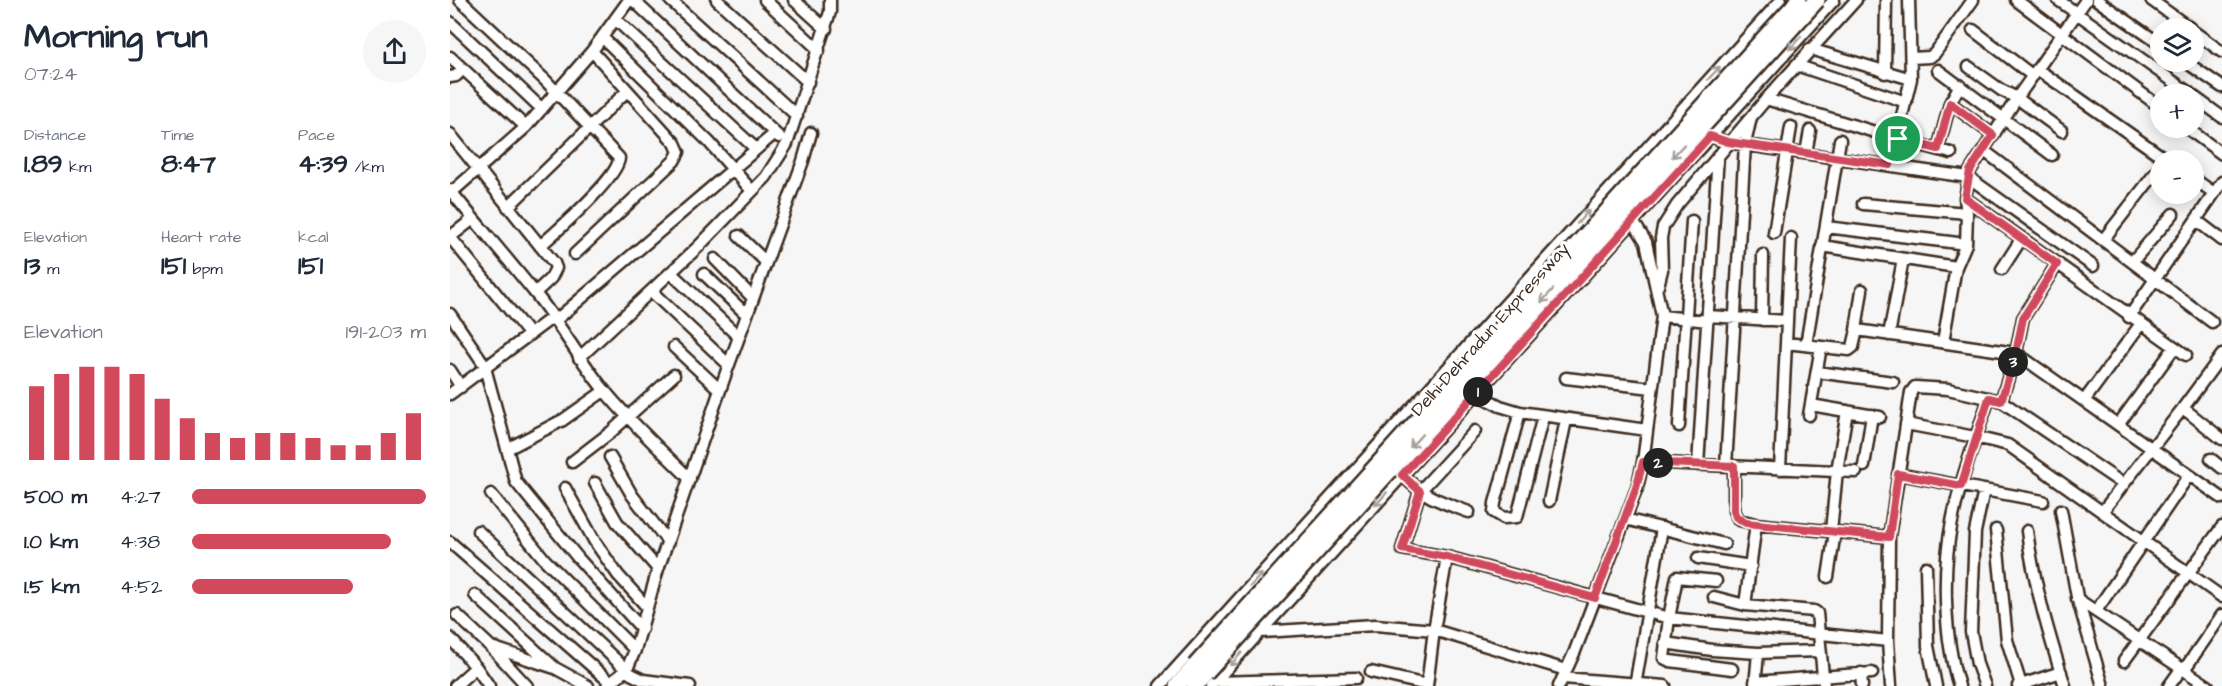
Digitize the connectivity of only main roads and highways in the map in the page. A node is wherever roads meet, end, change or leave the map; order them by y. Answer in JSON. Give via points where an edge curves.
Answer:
{"nodes":[{"id":1,"x":1799,"y":0,"type":"edge"},
{"id":2,"x":1817,"y":0,"type":"edge"},
{"id":3,"x":1204,"y":679,"type":"edge"},
{"id":4,"x":1177,"y":686,"type":"edge"}],
"edges":[{"from":1,"to":3,"type":"highway","name":"Delhi-Dehradun Expressway","bridge":true},
{"from":2,"to":3,"type":"highway","name":"Delhi-Dehradun Expressway","one_way":true,"bridge":true},
{"from":3,"to":4,"type":"highway","name":"Delhi-Dehradun Expressway"}]}
